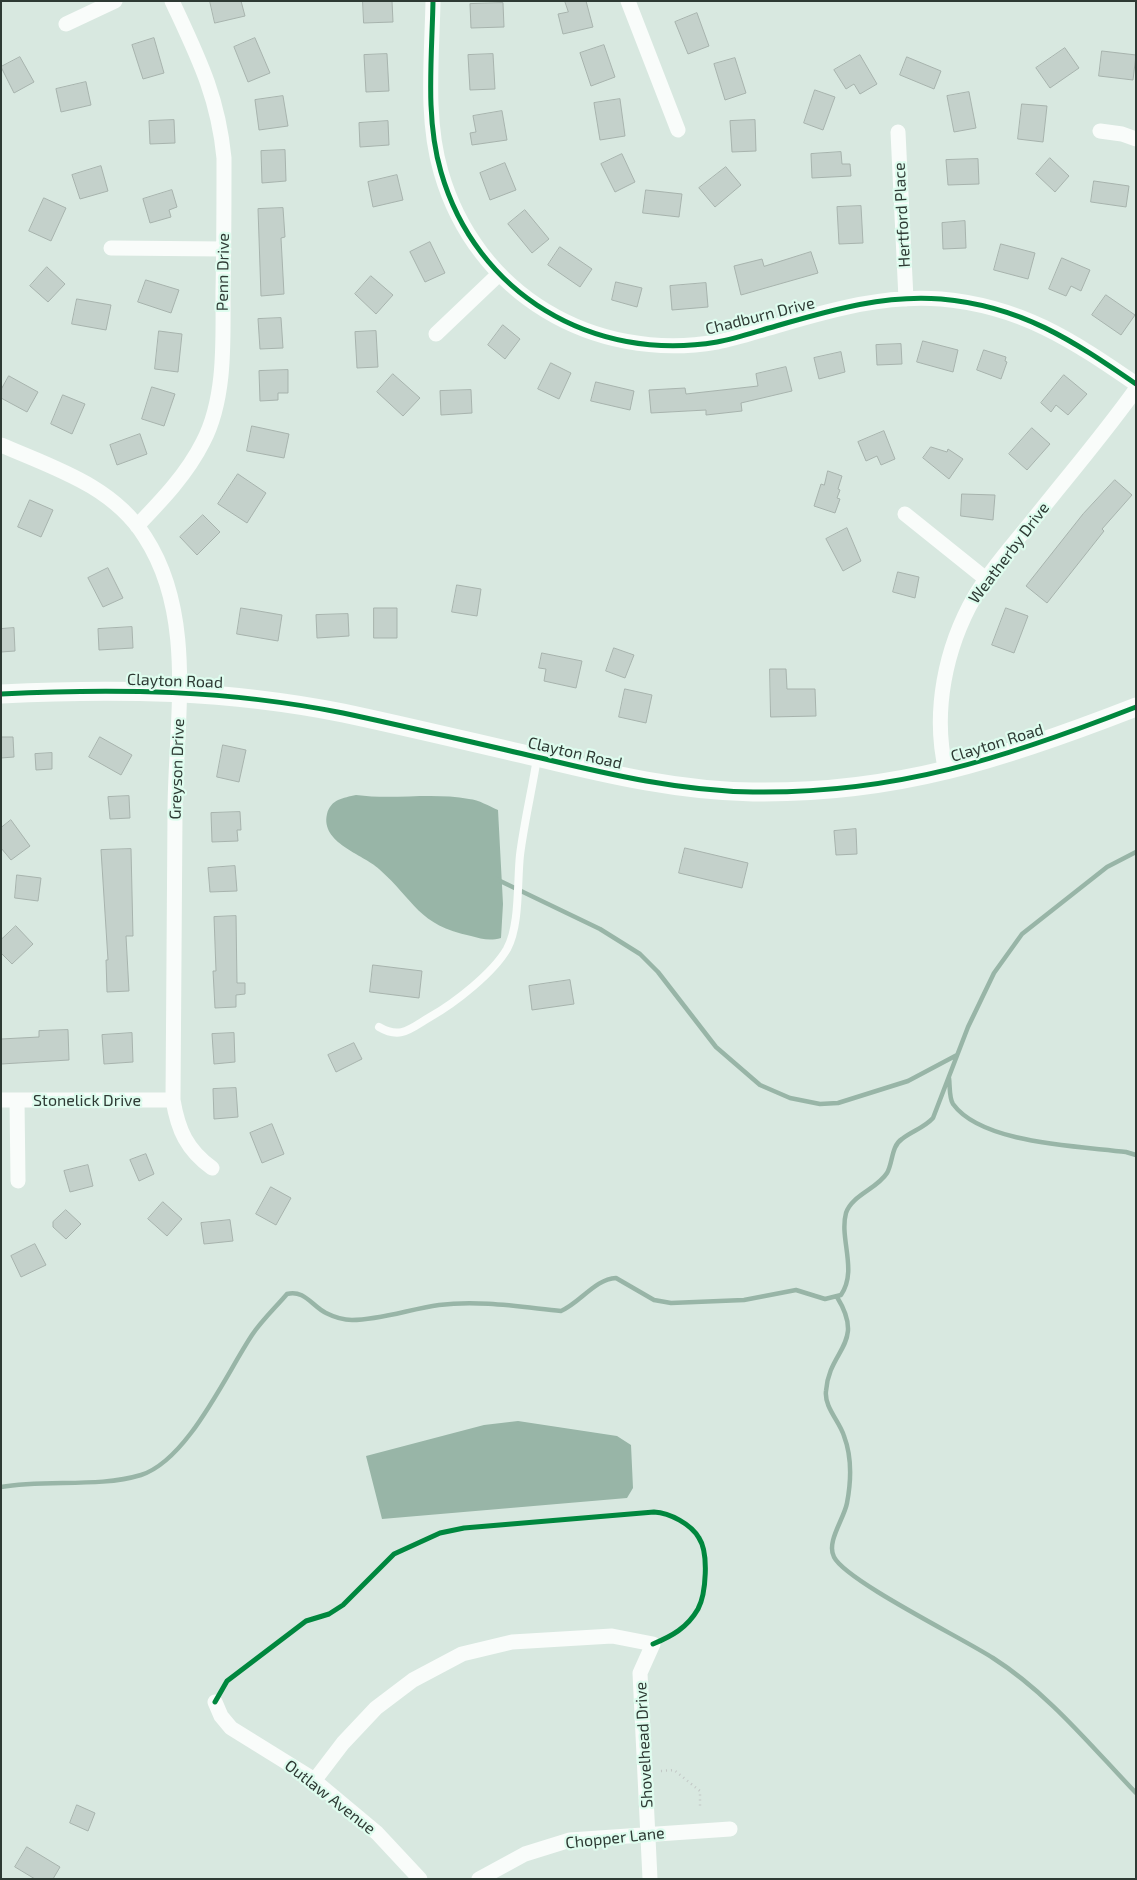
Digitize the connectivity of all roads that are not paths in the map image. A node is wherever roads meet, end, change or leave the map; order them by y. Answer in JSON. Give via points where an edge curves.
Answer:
{"nodes":[{"id":1,"x":115,"y":1,"type":"edge"},
{"id":2,"x":172,"y":1,"type":"edge"},
{"id":3,"x":433,"y":1,"type":"edge"},
{"id":4,"x":628,"y":1,"type":"edge"},
{"id":5,"x":66,"y":24,"type":"dead end"},
{"id":6,"x":678,"y":130,"type":"dead end"},
{"id":7,"x":1100,"y":131,"type":"dead end"},
{"id":8,"x":898,"y":132,"type":"dead end"},
{"id":9,"x":1136,"y":138,"type":"edge"},
{"id":10,"x":110,"y":248,"type":"dead end"},
{"id":11,"x":224,"y":249,"type":"junction"},
{"id":12,"x":499,"y":274,"type":"junction"},
{"id":13,"x":906,"y":299,"type":"junction"},
{"id":14,"x":436,"y":334,"type":"dead end"},
{"id":15,"x":1136,"y":384,"type":"edge"},
{"id":16,"x":1136,"y":389,"type":"edge"},
{"id":17,"x":1,"y":445,"type":"edge"},
{"id":18,"x":905,"y":514,"type":"dead end"},
{"id":19,"x":137,"y":526,"type":"junction"},
{"id":20,"x":986,"y":579,"type":"junction"},
{"id":21,"x":180,"y":691,"type":"junction"},
{"id":22,"x":1,"y":694,"type":"edge"},
{"id":23,"x":1136,"y":707,"type":"edge"},
{"id":24,"x":537,"y":758,"type":"junction"},
{"id":25,"x":946,"y":771,"type":"junction"},
{"id":26,"x":379,"y":1027,"type":"dead end"},
{"id":27,"x":1,"y":1100,"type":"edge"},
{"id":28,"x":17,"y":1100,"type":"junction"},
{"id":29,"x":173,"y":1100,"type":"junction"},
{"id":30,"x":212,"y":1168,"type":"dead end"},
{"id":31,"x":18,"y":1181,"type":"dead end"},
{"id":32,"x":215,"y":1702,"type":"dead end"},
{"id":33,"x":314,"y":1781,"type":"junction"},
{"id":34,"x":730,"y":1829,"type":"dead end"},
{"id":35,"x":648,"y":1833,"type":"junction"},
{"id":36,"x":420,"y":1879,"type":"edge"},
{"id":37,"x":479,"y":1879,"type":"edge"},
{"id":38,"x":650,"y":1879,"type":"edge"}],
"edges":[{"from":1,"to":5,"type":"street"},
{"from":2,"to":11,"type":"street","name":"Penn Drive","via":[[214,96],[224,158]]},
{"from":3,"to":12,"type":"street","name":"Chadburn Drive","via":[[433,135],[440,170],[462,224]]},
{"from":4,"to":6,"type":"street"},
{"from":7,"to":9,"type":"street"},
{"from":8,"to":13,"type":"street","name":"Hertford Place"},
{"from":10,"to":11,"type":"street"},
{"from":11,"to":19,"type":"street","name":"Penn Drive","via":[[220,378],[207,433],[188,470]]},
{"from":12,"to":13,"type":"street","name":"Chadburn Drive","via":[[546,312],[572,325],[631,344],[659,346],[720,342],[837,309]]},
{"from":12,"to":14,"type":"street"},
{"from":13,"to":15,"type":"street","name":"Chadburn Drive","via":[[940,299],[1009,312],[1072,341]]},
{"from":16,"to":20,"type":"street","name":"Weatherby Drive"},
{"from":17,"to":19,"type":"street","name":"Greyson Drive","via":[[103,493]]},
{"from":18,"to":20,"type":"street"},
{"from":19,"to":21,"type":"street","name":"Greyson Drive","via":[[164,574],[171,596]]},
{"from":20,"to":25,"type":"street","name":"Weatherby Drive","via":[[960,624],[944,680],[940,740]]},
{"from":21,"to":22,"type":"street","name":"Clayton Road"},
{"from":21,"to":24,"type":"street","name":"Clayton Road","via":[[304,706]]},
{"from":21,"to":29,"type":"street","name":"Greyson Drive","via":[[175,794]]},
{"from":23,"to":25,"type":"street","name":"Clayton Road","via":[[1006,755]]},
{"from":24,"to":25,"type":"street","name":"Clayton Road","via":[[651,782],[746,792],[836,790]]},
{"from":24,"to":26,"type":"lane","via":[[520,855],[514,932],[507,948],[494,966],[437,1013],[401,1034],[389,1033]]},
{"from":27,"to":28,"type":"street","name":"Stonelick Drive"},
{"from":28,"to":29,"type":"street","name":"Stonelick Drive"},
{"from":28,"to":31,"type":"street"},
{"from":29,"to":30,"type":"street","name":"Greyson Drive","via":[[181,1134],[199,1159]]},
{"from":32,"to":33,"type":"street","name":"Outlaw Avenue","via":[[231,1728]]},
{"from":33,"to":35,"type":"street","name":"Shovelhead Drive","via":[[376,1708],[413,1680],[462,1654],[512,1642],[612,1636],[653,1644],[640,1673]]},
{"from":33,"to":36,"type":"street","name":"Outlaw Avenue","via":[[377,1833]]},
{"from":34,"to":35,"type":"street","name":"Chopper Lane"},
{"from":35,"to":37,"type":"street","name":"Chopper Lane","via":[[570,1840],[525,1854]]},
{"from":35,"to":38,"type":"street","name":"Shovelhead Drive"}]}
